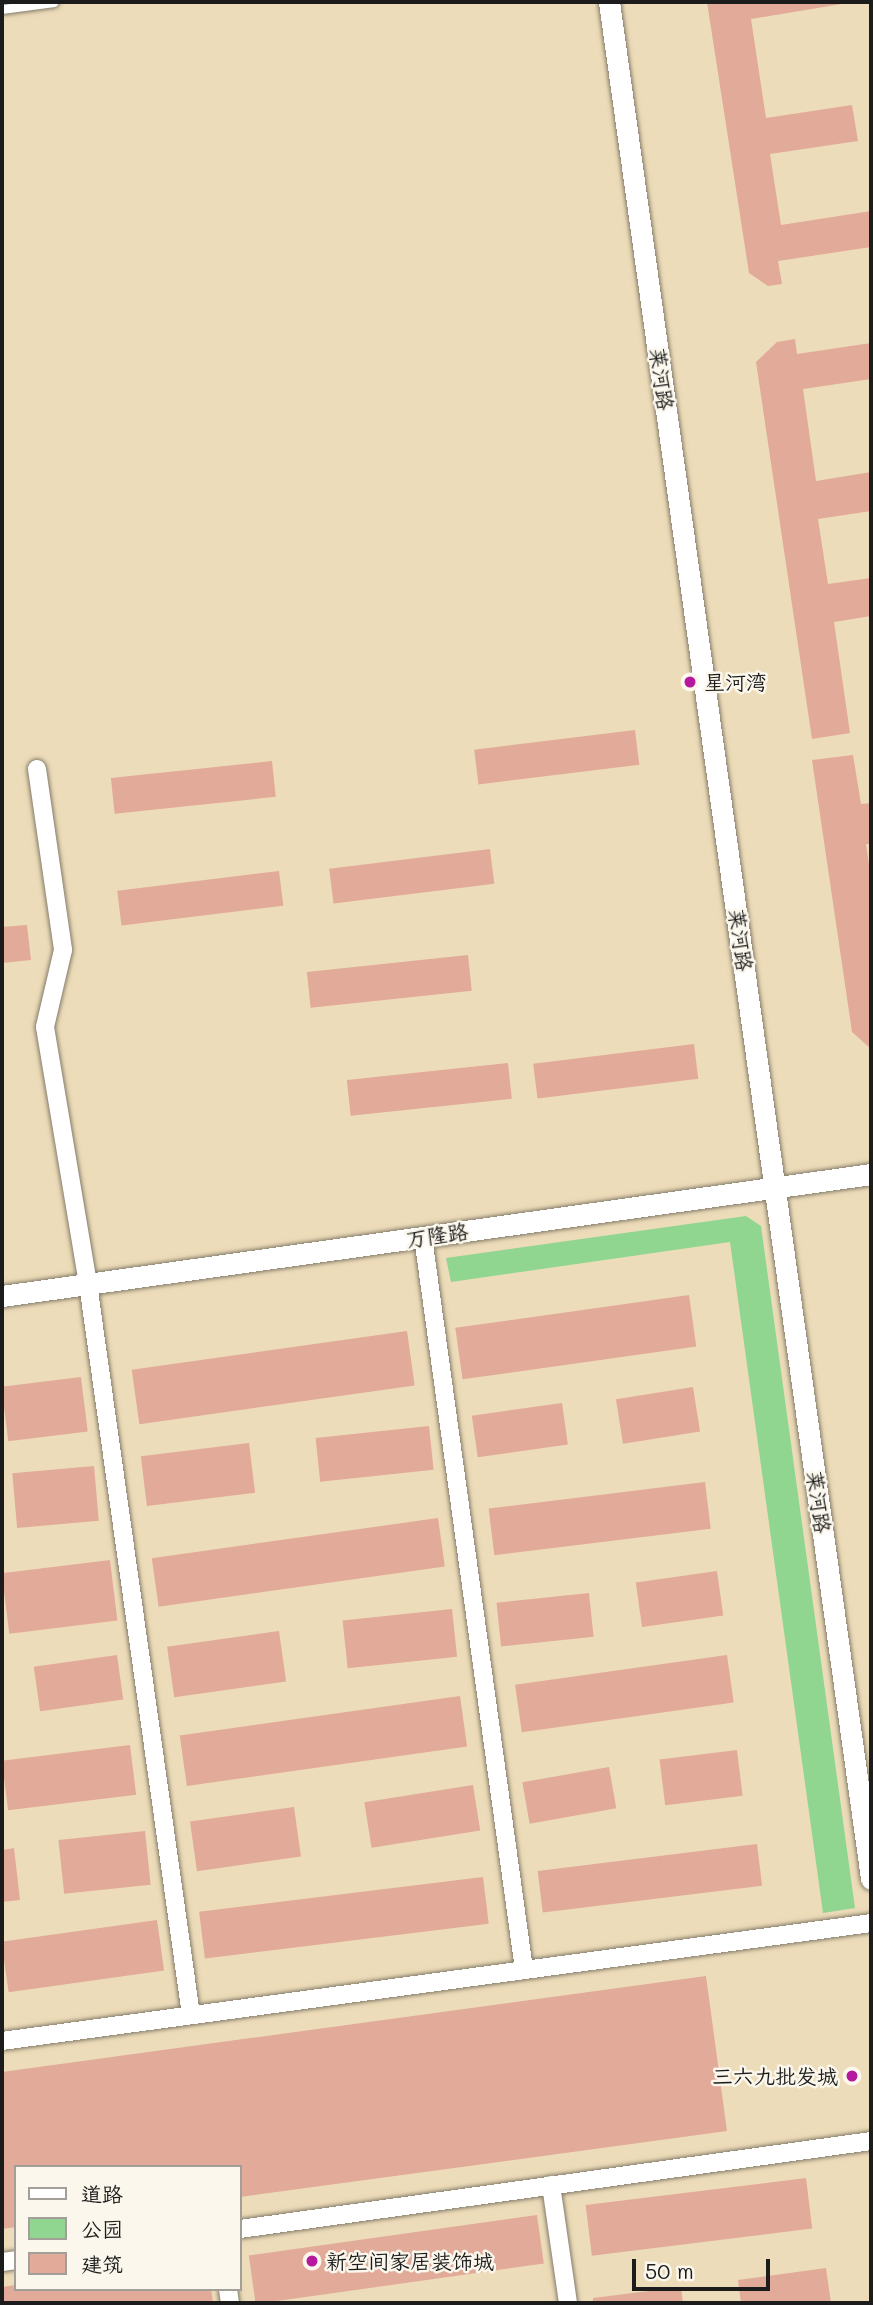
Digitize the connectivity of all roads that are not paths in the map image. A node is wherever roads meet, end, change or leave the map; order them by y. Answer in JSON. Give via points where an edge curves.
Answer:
{"nodes":[{"id":1,"x":54,"y":2,"type":"edge"},
{"id":2,"x":609,"y":2,"type":"edge"},
{"id":3,"x":2,"y":9,"type":"edge"},
{"id":4,"x":37,"y":769,"type":"dead end"},
{"id":5,"x":871,"y":1174,"type":"edge"},
{"id":6,"x":776,"y":1187,"type":"junction"},
{"id":7,"x":423,"y":1237,"type":"junction"},
{"id":8,"x":88,"y":1284,"type":"junction"},
{"id":9,"x":2,"y":1296,"type":"edge"},
{"id":10,"x":871,"y":1879,"type":"edge"},
{"id":11,"x":871,"y":1923,"type":"edge"},
{"id":12,"x":524,"y":1970,"type":"junction"},
{"id":13,"x":191,"y":2015,"type":"junction"},
{"id":14,"x":2,"y":2041,"type":"edge"},
{"id":15,"x":871,"y":2141,"type":"edge"},
{"id":16,"x":551,"y":2185,"type":"junction"},
{"id":17,"x":242,"y":2229,"type":"edge"},
{"id":18,"x":568,"y":2303,"type":"edge"}],
"edges":[{"from":1,"to":3,"type":"lane"},
{"from":2,"to":6,"type":"street","name":"莱河路"},
{"from":4,"to":8,"type":"street","via":[[63,950],[45,1027]]},
{"from":5,"to":6,"type":"street","name":"万隆路"},
{"from":6,"to":7,"type":"street","name":"万隆路"},
{"from":6,"to":10,"type":"street","name":"莱河路"},
{"from":7,"to":8,"type":"street","name":"万隆路"},
{"from":7,"to":12,"type":"street"},
{"from":8,"to":9,"type":"street","name":"万隆路"},
{"from":8,"to":13,"type":"street"},
{"from":11,"to":12,"type":"street"},
{"from":12,"to":13,"type":"street"},
{"from":13,"to":14,"type":"street"},
{"from":15,"to":16,"type":"street"},
{"from":16,"to":17,"type":"street"},
{"from":16,"to":18,"type":"street"}]}
